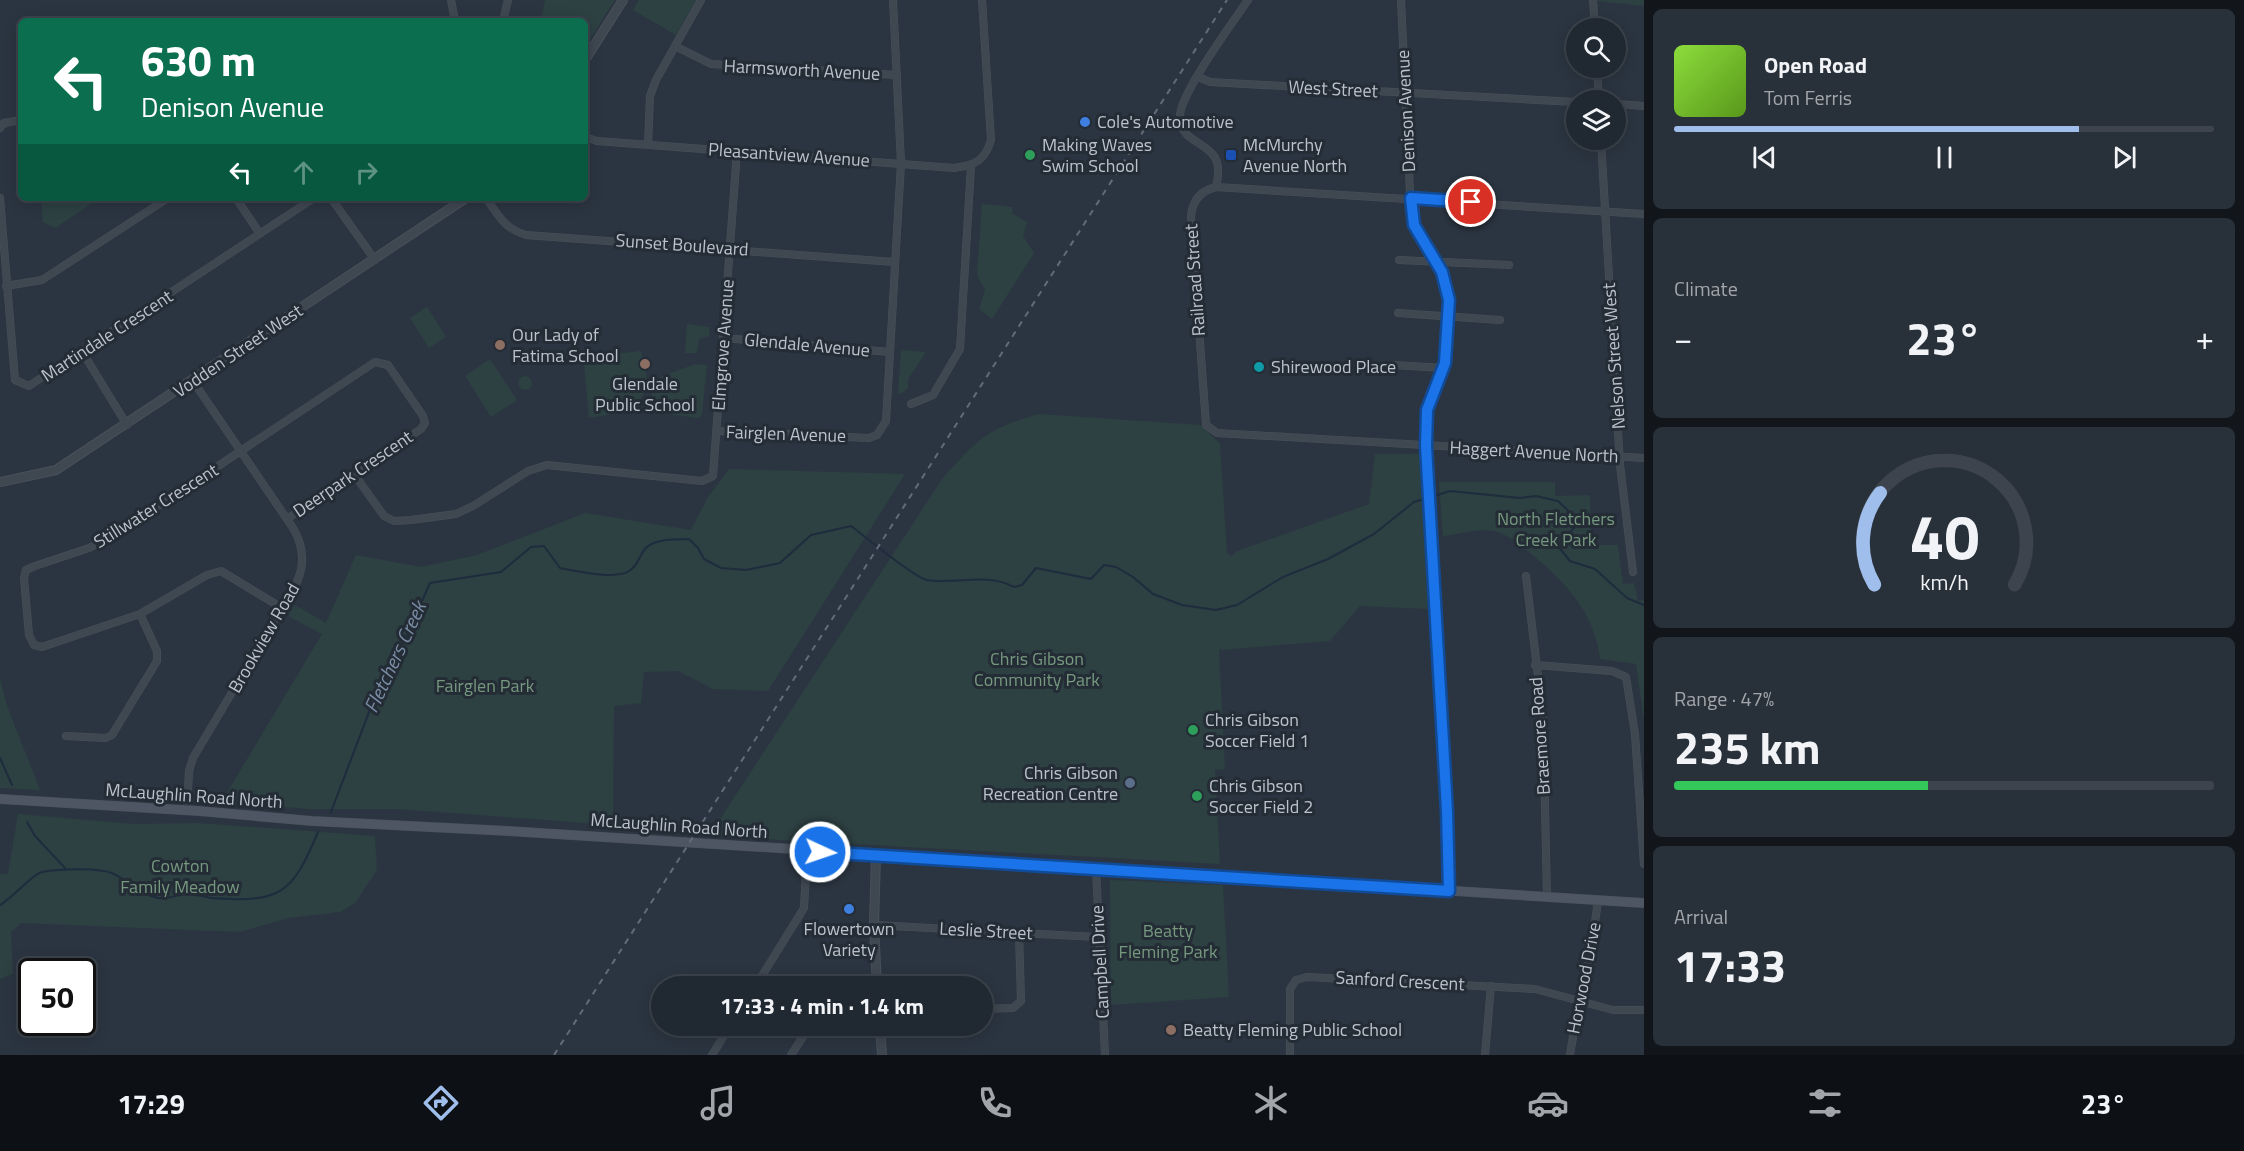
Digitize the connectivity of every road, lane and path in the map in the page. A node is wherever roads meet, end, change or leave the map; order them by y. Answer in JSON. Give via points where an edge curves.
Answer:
{"nodes":[{"id":1,"x":451,"y":0,"type":"edge"},
{"id":2,"x":508,"y":0,"type":"edge"},
{"id":3,"x":623,"y":0,"type":"edge"},
{"id":4,"x":701,"y":0,"type":"edge"},
{"id":5,"x":893,"y":0,"type":"edge"},
{"id":6,"x":982,"y":0,"type":"edge"},
{"id":7,"x":1248,"y":0,"type":"edge"},
{"id":8,"x":1401,"y":0,"type":"edge"},
{"id":9,"x":1593,"y":0,"type":"edge"},
{"id":10,"x":454,"y":18,"type":"edge"},
{"id":11,"x":504,"y":18,"type":"edge"},
{"id":12,"x":1594,"y":18,"type":"edge"},
{"id":13,"x":675,"y":46,"type":"junction"},
{"id":14,"x":588,"y":55,"type":"edge"},
{"id":15,"x":897,"y":75,"type":"junction"},
{"id":16,"x":1198,"y":77,"type":"junction"},
{"id":17,"x":1405,"y":93,"type":"junction"},
{"id":18,"x":1566,"y":101,"type":"edge"},
{"id":19,"x":1626,"y":105,"type":"edge"},
{"id":20,"x":1644,"y":106,"type":"edge"},
{"id":21,"x":18,"y":121,"type":"edge"},
{"id":22,"x":0,"y":128,"type":"edge"},
{"id":23,"x":588,"y":138,"type":"edge"},
{"id":24,"x":648,"y":145,"type":"junction"},
{"id":25,"x":1602,"y":150,"type":"edge"},
{"id":26,"x":737,"y":151,"type":"junction"},
{"id":27,"x":901,"y":163,"type":"junction"},
{"id":28,"x":971,"y":166,"type":"junction"},
{"id":29,"x":1216,"y":187,"type":"junction"},
{"id":30,"x":0,"y":198,"type":"edge"},
{"id":31,"x":1411,"y":198,"type":"junction"},
{"id":32,"x":163,"y":201,"type":"edge"},
{"id":33,"x":238,"y":201,"type":"edge"},
{"id":34,"x":310,"y":201,"type":"edge"},
{"id":35,"x":333,"y":201,"type":"edge"},
{"id":36,"x":462,"y":201,"type":"edge"},
{"id":37,"x":488,"y":201,"type":"edge"},
{"id":38,"x":1605,"y":211,"type":"junction"},
{"id":39,"x":1644,"y":214,"type":"edge"},
{"id":40,"x":260,"y":234,"type":"junction"},
{"id":41,"x":731,"y":249,"type":"junction"},
{"id":42,"x":375,"y":260,"type":"junction"},
{"id":43,"x":1399,"y":260,"type":"dead end"},
{"id":44,"x":894,"y":261,"type":"junction"},
{"id":45,"x":1438,"y":262,"type":"junction"},
{"id":46,"x":1509,"y":265,"type":"dead end"},
{"id":47,"x":6,"y":286,"type":"junction"},
{"id":48,"x":1398,"y":313,"type":"dead end"},
{"id":49,"x":1449,"y":316,"type":"junction"},
{"id":50,"x":1500,"y":320,"type":"dead end"},
{"id":51,"x":724,"y":338,"type":"junction"},
{"id":52,"x":890,"y":352,"type":"junction"},
{"id":53,"x":83,"y":353,"type":"junction"},
{"id":54,"x":1394,"y":365,"type":"dead end"},
{"id":55,"x":1444,"y":368,"type":"junction"},
{"id":56,"x":194,"y":381,"type":"junction"},
{"id":57,"x":911,"y":404,"type":"dead end"},
{"id":58,"x":127,"y":425,"type":"junction"},
{"id":59,"x":1209,"y":430,"type":"joint"},
{"id":60,"x":717,"y":431,"type":"junction"},
{"id":61,"x":1426,"y":446,"type":"junction"},
{"id":62,"x":241,"y":451,"type":"junction"},
{"id":63,"x":1620,"y":457,"type":"junction"},
{"id":64,"x":1644,"y":458,"type":"edge"},
{"id":65,"x":354,"y":474,"type":"junction"},
{"id":66,"x":0,"y":482,"type":"edge"},
{"id":67,"x":286,"y":519,"type":"junction"},
{"id":68,"x":1633,"y":572,"type":"dead end"},
{"id":69,"x":1526,"y":576,"type":"dead end"},
{"id":70,"x":282,"y":608,"type":"junction"},
{"id":71,"x":140,"y":614,"type":"junction"},
{"id":72,"x":1535,"y":665,"type":"junction"},
{"id":73,"x":66,"y":736,"type":"dead end"},
{"id":74,"x":0,"y":799,"type":"edge"},
{"id":75,"x":187,"y":810,"type":"junction"},
{"id":76,"x":807,"y":851,"type":"junction"},
{"id":77,"x":876,"y":855,"type":"junction"},
{"id":78,"x":1644,"y":864,"type":"edge"},
{"id":79,"x":1096,"y":868,"type":"junction"},
{"id":80,"x":1449,"y":891,"type":"junction"},
{"id":81,"x":1547,"y":896,"type":"junction"},
{"id":82,"x":1598,"y":900,"type":"junction"},
{"id":83,"x":1644,"y":903,"type":"edge"},
{"id":84,"x":874,"y":925,"type":"junction"},
{"id":85,"x":1019,"y":933,"type":"junction"},
{"id":86,"x":1097,"y":937,"type":"junction"},
{"id":87,"x":762,"y":976,"type":"edge"},
{"id":88,"x":876,"y":976,"type":"edge"},
{"id":89,"x":1491,"y":986,"type":"junction"},
{"id":90,"x":1578,"y":1003,"type":"junction"},
{"id":91,"x":993,"y":1009,"type":"edge"},
{"id":92,"x":1644,"y":1010,"type":"edge"},
{"id":93,"x":724,"y":1036,"type":"edge"},
{"id":94,"x":803,"y":1036,"type":"edge"},
{"id":95,"x":881,"y":1036,"type":"edge"},
{"id":96,"x":712,"y":1055,"type":"edge"},
{"id":97,"x":791,"y":1055,"type":"edge"},
{"id":98,"x":882,"y":1055,"type":"edge"},
{"id":99,"x":1105,"y":1055,"type":"edge"},
{"id":100,"x":1290,"y":1055,"type":"edge"},
{"id":101,"x":1485,"y":1055,"type":"edge"},
{"id":102,"x":1570,"y":1055,"type":"edge"}],
"edges":[{"from":1,"to":10,"type":"street"},
{"from":2,"to":11,"type":"street"},
{"from":3,"to":14,"type":"street"},
{"from":4,"to":13,"type":"street"},
{"from":5,"to":15,"type":"street","name":"Fairglen Avenue"},
{"from":6,"to":28,"type":"street","via":[[991,140],[988,151]]},
{"from":7,"to":16,"type":"street"},
{"from":8,"to":17,"type":"street","name":"Denison Avenue"},
{"from":9,"to":12,"type":"street"},
{"from":13,"to":15,"type":"street","name":"Harmsworth Avenue","via":[[711,64]]},
{"from":13,"to":24,"type":"street","via":[[650,96]]},
{"from":15,"to":27,"type":"street","name":"Fairglen Avenue"},
{"from":16,"to":17,"type":"street","name":"West Street","via":[[1210,82]]},
{"from":16,"to":29,"type":"street","via":[[1182,104],[1180,119],[1187,135],[1215,156],[1219,166]]},
{"from":17,"to":18,"type":"street","name":"West Street"},
{"from":17,"to":31,"type":"street","name":"Denison Avenue"},
{"from":19,"to":20,"type":"street"},
{"from":21,"to":22,"type":"street","via":[[4,123]]},
{"from":23,"to":24,"type":"street","name":"Pleasantview Avenue"},
{"from":24,"to":26,"type":"street","name":"Pleasantview Avenue"},
{"from":25,"to":38,"type":"street","name":"Nelson Street West"},
{"from":26,"to":27,"type":"street","name":"Pleasantview Avenue"},
{"from":26,"to":41,"type":"street","name":"Elmgrove Avenue"},
{"from":27,"to":28,"type":"street","name":"Pleasantview Avenue"},
{"from":27,"to":44,"type":"street","name":"Fairglen Avenue"},
{"from":28,"to":57,"type":"street","via":[[960,349],[933,394]]},
{"from":29,"to":31,"type":"street"},
{"from":29,"to":59,"type":"street","name":"Railroad Street","via":[[1205,190],[1191,207]]},
{"from":30,"to":47,"type":"street","name":"Martindale Crescent"},
{"from":31,"to":38,"type":"street"},
{"from":31,"to":45,"type":"street","name":"Denison Avenue","via":[[1414,225]]},
{"from":32,"to":47,"type":"street","via":[[42,280]]},
{"from":33,"to":40,"type":"street"},
{"from":34,"to":40,"type":"street","name":"Martindale Crescent"},
{"from":35,"to":42,"type":"street"},
{"from":36,"to":42,"type":"street","name":"Vodden Street West"},
{"from":37,"to":41,"type":"street","name":"Sunset Boulevard","via":[[512,231],[526,235]]},
{"from":38,"to":39,"type":"street"},
{"from":38,"to":63,"type":"street","name":"Nelson Street West"},
{"from":40,"to":53,"type":"street","name":"Martindale Crescent"},
{"from":41,"to":44,"type":"street","name":"Sunset Boulevard"},
{"from":41,"to":51,"type":"street","name":"Elmgrove Avenue"},
{"from":42,"to":56,"type":"street","name":"Vodden Street West"},
{"from":43,"to":45,"type":"street"},
{"from":44,"to":52,"type":"street","name":"Fairglen Avenue"},
{"from":45,"to":46,"type":"street"},
{"from":45,"to":49,"type":"street","name":"Denison Avenue","via":[[1447,286]]},
{"from":47,"to":53,"type":"street","name":"Martindale Crescent","via":[[15,380],[29,387]]},
{"from":48,"to":49,"type":"street"},
{"from":49,"to":50,"type":"street"},
{"from":49,"to":55,"type":"street","name":"Denison Avenue"},
{"from":51,"to":52,"type":"street","name":"Glendale Avenue"},
{"from":51,"to":60,"type":"street","name":"Elmgrove Avenue"},
{"from":52,"to":60,"type":"street","name":"Fairglen Avenue","via":[[886,421],[877,435],[869,438]]},
{"from":53,"to":58,"type":"street"},
{"from":54,"to":55,"type":"street"},
{"from":55,"to":61,"type":"street","name":"Denison Avenue","via":[[1427,410]]},
{"from":56,"to":58,"type":"street","name":"Vodden Street West"},
{"from":56,"to":62,"type":"street","name":"Brookview Road"},
{"from":58,"to":66,"type":"street","name":"Vodden Street West","via":[[56,470]]},
{"from":59,"to":61,"type":"street","name":"Haggert Avenue North","via":[[1217,434]]},
{"from":60,"to":65,"type":"street","name":"Fairglen Avenue","via":[[715,465],[708,481],[547,465],[528,471],[456,514],[411,520],[394,521],[384,516]]},
{"from":61,"to":63,"type":"street","name":"Haggert Avenue North"},
{"from":61,"to":80,"type":"street","name":"Denison Avenue"},
{"from":62,"to":65,"type":"street","name":"Deerpark Crescent","via":[[375,362],[382,362],[388,365],[425,423]]},
{"from":62,"to":67,"type":"street","name":"Brookview Road"},
{"from":62,"to":71,"type":"street","name":"Stillwater Crescent","via":[[114,535],[26,570],[29,635],[34,645],[60,643]]},
{"from":63,"to":64,"type":"street","name":"Haggert Avenue North"},
{"from":63,"to":68,"type":"street","name":"Nelson Street West"},
{"from":65,"to":67,"type":"street","name":"Deerpark Crescent"},
{"from":67,"to":70,"type":"street","name":"Brookview Road","via":[[300,540],[302,563],[297,582]]},
{"from":69,"to":72,"type":"street","name":"Braemore Road"},
{"from":70,"to":71,"type":"street","name":"Stillwater Crescent","via":[[221,571],[207,575]]},
{"from":70,"to":75,"type":"street","name":"Brookview Road","via":[[193,758]]},
{"from":71,"to":73,"type":"street","via":[[157,651],[157,661],[117,730],[106,738]]},
{"from":72,"to":78,"type":"street","via":[[1612,671],[1626,677],[1635,734]]},
{"from":72,"to":81,"type":"street","name":"Braemore Road","via":[[1543,718]]},
{"from":74,"to":75,"type":"main road","name":"McLaughlin Road North"},
{"from":75,"to":76,"type":"main road","name":"McLaughlin Road North"},
{"from":76,"to":77,"type":"main road","name":"McLaughlin Road North"},
{"from":76,"to":87,"type":"street","via":[[804,908]]},
{"from":77,"to":79,"type":"main road","name":"McLaughlin Road North"},
{"from":77,"to":84,"type":"street"},
{"from":79,"to":80,"type":"main road","name":"McLaughlin Road North"},
{"from":79,"to":86,"type":"street","name":"Campbell Drive"},
{"from":80,"to":81,"type":"main road","name":"McLaughlin Road North"},
{"from":81,"to":82,"type":"main road","name":"McLaughlin Road North"},
{"from":82,"to":83,"type":"main road","name":"McLaughlin Road North"},
{"from":82,"to":90,"type":"street","name":"Horwood Drive","via":[[1593,945]]},
{"from":84,"to":85,"type":"street","name":"Leslie Street"},
{"from":84,"to":88,"type":"street"},
{"from":85,"to":86,"type":"street","name":"Leslie Street"},
{"from":85,"to":91,"type":"street","via":[[1021,1001],[1013,1008]]},
{"from":86,"to":99,"type":"street","name":"Campbell Drive"},
{"from":89,"to":90,"type":"street","name":"Sanford Crescent","via":[[1535,989]]},
{"from":89,"to":100,"type":"street","name":"Sanford Crescent","via":[[1306,977],[1296,980],[1290,989]]},
{"from":89,"to":101,"type":"street"},
{"from":90,"to":92,"type":"street","name":"Sanford Crescent","via":[[1613,1010]]},
{"from":90,"to":102,"type":"street","name":"Horwood Drive"},
{"from":93,"to":96,"type":"street"},
{"from":94,"to":97,"type":"street"},
{"from":95,"to":98,"type":"street"}]}
